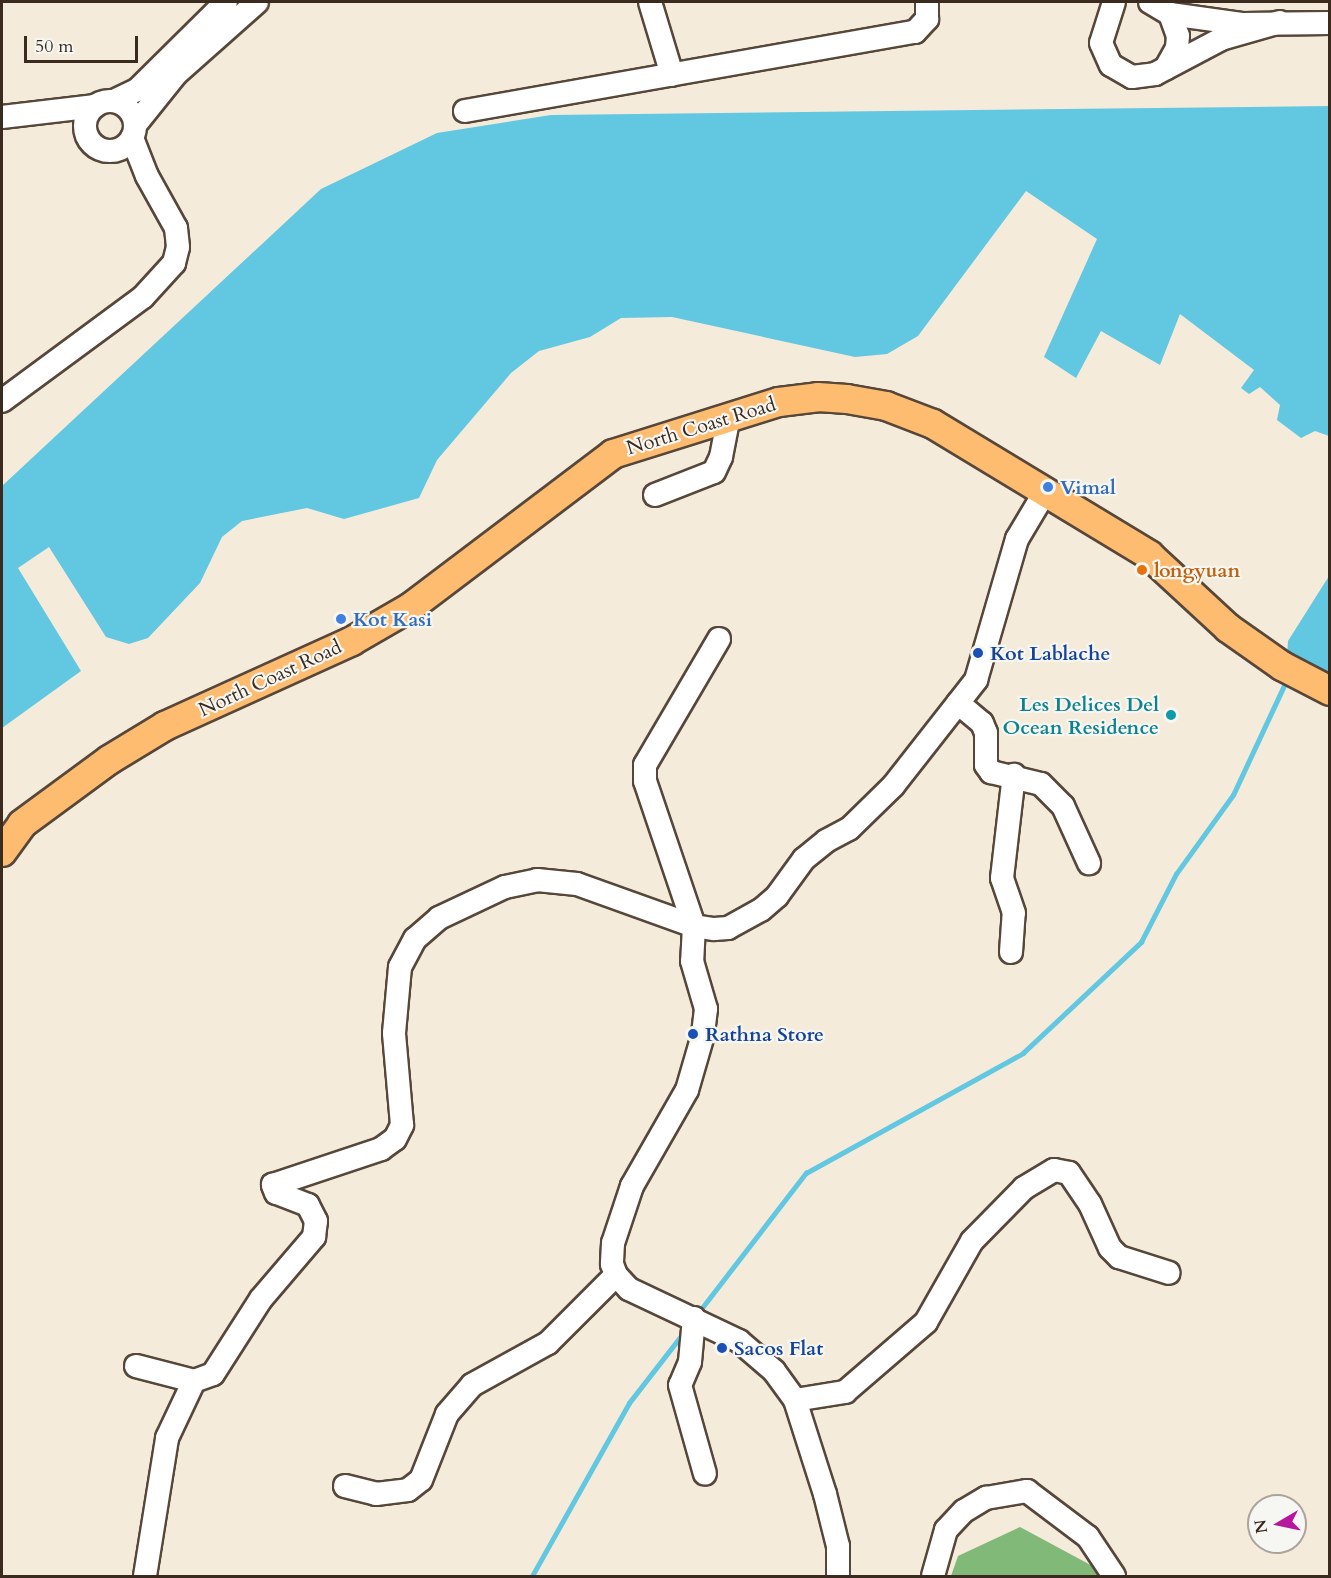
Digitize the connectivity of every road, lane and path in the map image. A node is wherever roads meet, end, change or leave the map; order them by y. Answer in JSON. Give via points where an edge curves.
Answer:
{"nodes":[{"id":1,"x":226,"y":2,"type":"edge"},
{"id":2,"x":257,"y":2,"type":"edge"},
{"id":3,"x":650,"y":2,"type":"edge"},
{"id":4,"x":927,"y":2,"type":"edge"},
{"id":5,"x":1131,"y":2,"type":"edge"},
{"id":6,"x":1150,"y":2,"type":"edge"},
{"id":7,"x":1110,"y":10,"type":"edge"},
{"id":8,"x":1170,"y":14,"type":"junction"},
{"id":9,"x":1280,"y":22,"type":"junction"},
{"id":10,"x":1329,"y":23,"type":"edge"},
{"id":11,"x":1166,"y":68,"type":"junction"},
{"id":12,"x":672,"y":75,"type":"junction"},
{"id":13,"x":104,"y":103,"type":"junction"},
{"id":14,"x":465,"y":111,"type":"dead end"},
{"id":15,"x":48,"y":112,"type":"junction"},
{"id":16,"x":2,"y":117,"type":"edge"},
{"id":17,"x":86,"y":137,"type":"junction"},
{"id":18,"x":127,"y":138,"type":"junction"},
{"id":19,"x":2,"y":401,"type":"edge"},
{"id":20,"x":728,"y":421,"type":"junction"},
{"id":21,"x":1045,"y":492,"type":"junction"},
{"id":22,"x":655,"y":495,"type":"dead end"},
{"id":23,"x":719,"y":639,"type":"dead end"},
{"id":24,"x":1329,"y":691,"type":"edge"},
{"id":25,"x":958,"y":703,"type":"junction"},
{"id":26,"x":1014,"y":775,"type":"junction"},
{"id":27,"x":2,"y":852,"type":"edge"},
{"id":28,"x":1089,"y":863,"type":"dead end"},
{"id":29,"x":694,"y":926,"type":"junction"},
{"id":30,"x":1011,"y":952,"type":"dead end"},
{"id":31,"x":1169,"y":1274,"type":"dead end"},
{"id":32,"x":616,"y":1275,"type":"junction"},
{"id":33,"x":694,"y":1318,"type":"junction"},
{"id":34,"x":136,"y":1366,"type":"dead end"},
{"id":35,"x":194,"y":1381,"type":"junction"},
{"id":36,"x":795,"y":1400,"type":"junction"},
{"id":37,"x":705,"y":1474,"type":"dead end"},
{"id":38,"x":345,"y":1486,"type":"dead end"},
{"id":39,"x":145,"y":1576,"type":"edge"},
{"id":40,"x":838,"y":1576,"type":"edge"},
{"id":41,"x":933,"y":1576,"type":"edge"},
{"id":42,"x":1114,"y":1576,"type":"edge"}],
"edges":[{"from":1,"to":13,"type":"street","via":[[137,90]]},
{"from":2,"to":18,"type":"street","via":[[176,74]]},
{"from":3,"to":12,"type":"street"},
{"from":4,"to":12,"type":"street","via":[[927,19],[915,32]]},
{"from":5,"to":7,"type":"street"},
{"from":6,"to":8,"type":"street"},
{"from":7,"to":11,"type":"street","via":[[1101,43],[1111,65],[1120,73],[1144,78]]},
{"from":8,"to":9,"type":"street","via":[[1206,21]]},
{"from":8,"to":11,"type":"street","via":[[1178,36],[1177,48]]},
{"from":9,"to":10,"type":"street"},
{"from":9,"to":11,"type":"street","via":[[1221,39]]},
{"from":12,"to":14,"type":"street"},
{"from":13,"to":15,"type":"street"},
{"from":13,"to":17,"type":"street","via":[[84,123]]},
{"from":13,"to":18,"type":"street","via":[[131,112]]},
{"from":15,"to":16,"type":"street"},
{"from":15,"to":17,"type":"street"},
{"from":17,"to":18,"type":"street","via":[[95,147]]},
{"from":18,"to":19,"type":"street","via":[[178,238],[177,254],[168,273],[143,297]]},
{"from":20,"to":21,"type":"main road","name":"North Coast Road","via":[[779,402],[818,397],[886,406],[933,424]]},
{"from":20,"to":22,"type":"street","via":[[714,472]]},
{"from":20,"to":27,"type":"main road","name":"North Coast Road","via":[[640,443],[613,454],[411,608],[352,641],[165,726],[109,760],[22,824]]},
{"from":21,"to":24,"type":"main road","name":"North Coast Road","via":[[1149,555],[1207,612],[1291,671]]},
{"from":21,"to":25,"type":"street","via":[[1017,539],[976,680]]},
{"from":23,"to":29,"type":"street","via":[[645,765],[645,781]]},
{"from":25,"to":26,"type":"street","via":[[982,723],[986,733],[986,765],[991,772]]},
{"from":25,"to":29,"type":"street","via":[[893,786],[849,829],[804,859],[777,896],[728,928]]},
{"from":26,"to":28,"type":"street","via":[[1041,784],[1063,806]]},
{"from":26,"to":30,"type":"street","via":[[1002,878],[1014,914]]},
{"from":29,"to":32,"type":"street","via":[[692,960],[706,1009],[703,1035],[687,1090],[632,1186],[612,1243]]},
{"from":29,"to":35,"type":"street","via":[[553,879],[505,887],[439,918],[414,939],[400,968],[394,1033],[402,1125],[394,1139],[381,1149],[273,1185],[276,1193],[308,1205],[316,1221],[314,1238],[261,1299],[213,1374]]},
{"from":31,"to":36,"type":"street","via":[[1119,1257],[1110,1248],[1090,1204],[1069,1173],[1054,1170],[1024,1188],[972,1241],[926,1322],[845,1392]]},
{"from":32,"to":33,"type":"street","via":[[629,1289]]},
{"from":32,"to":38,"type":"street","via":[[548,1343],[472,1385],[447,1414],[421,1480],[408,1490],[376,1494]]},
{"from":33,"to":36,"type":"street","via":[[756,1354]]},
{"from":33,"to":37,"type":"street","via":[[690,1362],[680,1385]]},
{"from":34,"to":35,"type":"street"},
{"from":35,"to":39,"type":"street","via":[[167,1437]]},
{"from":36,"to":40,"type":"street","via":[[838,1546]]},
{"from":41,"to":42,"type":"street","via":[[946,1530],[964,1511],[986,1498],[1028,1491],[1088,1537]]}]}
